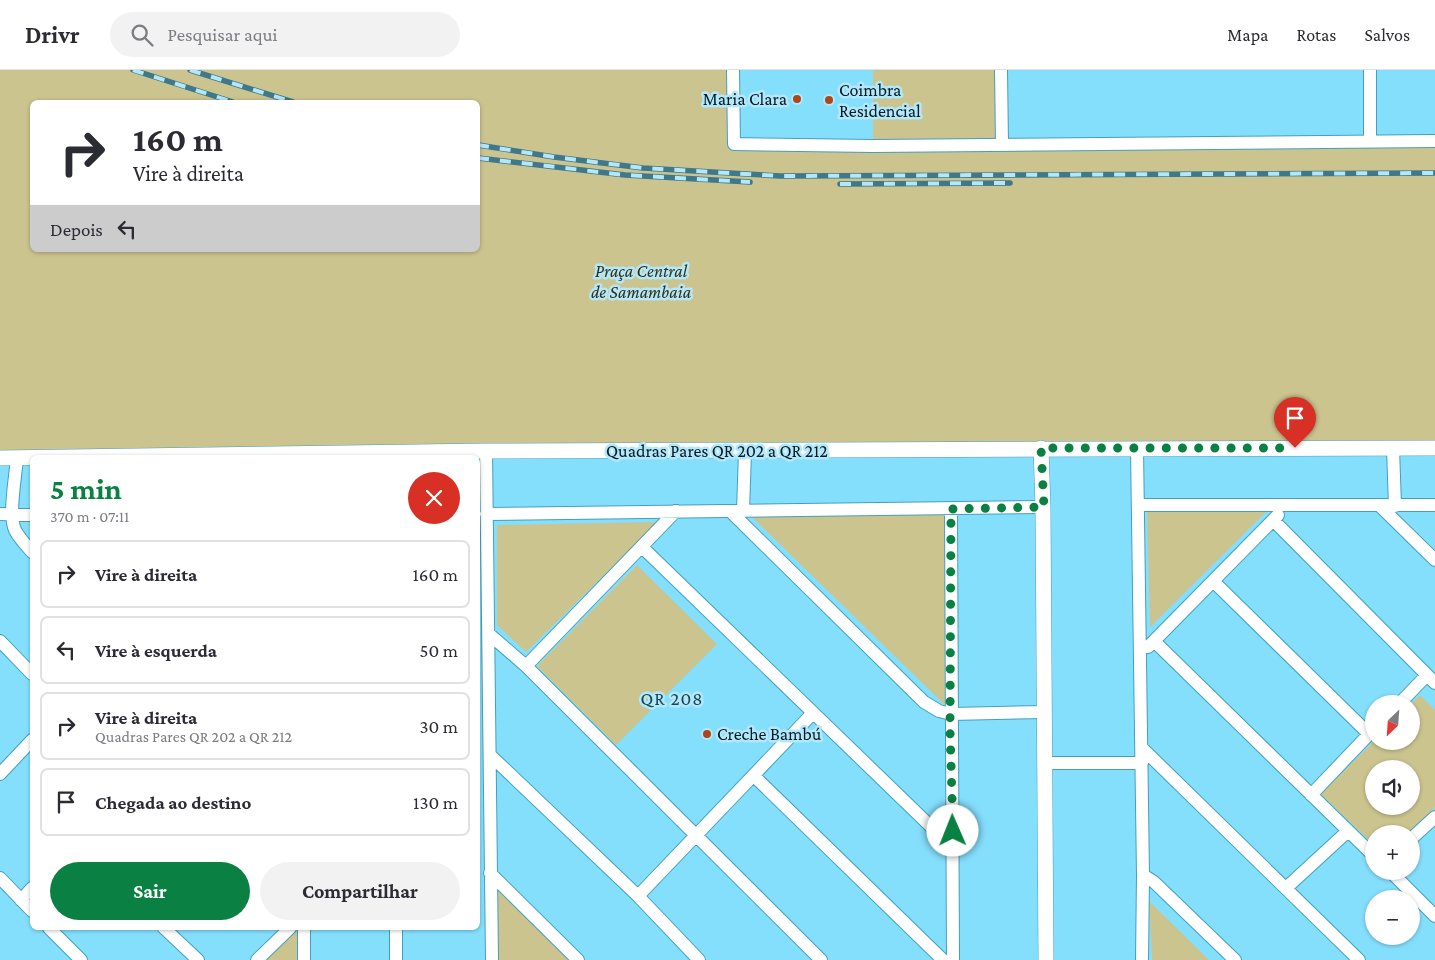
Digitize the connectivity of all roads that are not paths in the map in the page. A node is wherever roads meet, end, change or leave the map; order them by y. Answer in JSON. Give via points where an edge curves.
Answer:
{"nodes":[{"id":1,"x":733,"y":70,"type":"edge"},
{"id":2,"x":1001,"y":70,"type":"edge"},
{"id":3,"x":1370,"y":70,"type":"edge"},
{"id":4,"x":1435,"y":141,"type":"edge"},
{"id":5,"x":1370,"y":142,"type":"junction"},
{"id":6,"x":1002,"y":144,"type":"junction"},
{"id":7,"x":1041,"y":448,"type":"junction"},
{"id":8,"x":1137,"y":448,"type":"junction"},
{"id":9,"x":1393,"y":448,"type":"junction"},
{"id":10,"x":1435,"y":448,"type":"edge"},
{"id":11,"x":486,"y":451,"type":"junction"},
{"id":12,"x":745,"y":452,"type":"junction"},
{"id":13,"x":298,"y":455,"type":"edge"},
{"id":14,"x":392,"y":455,"type":"edge"},
{"id":15,"x":17,"y":457,"type":"junction"},
{"id":16,"x":30,"y":457,"type":"edge"},
{"id":17,"x":0,"y":458,"type":"edge"},
{"id":18,"x":1138,"y":505,"type":"junction"},
{"id":19,"x":1286,"y":505,"type":"junction"},
{"id":20,"x":1435,"y":505,"type":"edge"},
{"id":21,"x":1395,"y":506,"type":"junction"},
{"id":22,"x":1044,"y":507,"type":"junction"},
{"id":23,"x":1381,"y":507,"type":"junction"},
{"id":24,"x":951,"y":509,"type":"junction"},
{"id":25,"x":676,"y":511,"type":"junction"},
{"id":26,"x":737,"y":511,"type":"junction"},
{"id":27,"x":6,"y":514,"type":"edge"},
{"id":28,"x":486,"y":514,"type":"junction"},
{"id":29,"x":30,"y":515,"type":"edge"},
{"id":30,"x":1273,"y":520,"type":"junction"},
{"id":31,"x":642,"y":547,"type":"junction"},
{"id":32,"x":30,"y":550,"type":"edge"},
{"id":33,"x":1435,"y":560,"type":"edge"},
{"id":34,"x":1213,"y":581,"type":"junction"},
{"id":35,"x":489,"y":634,"type":"junction"},
{"id":36,"x":0,"y":641,"type":"edge"},
{"id":37,"x":1154,"y":641,"type":"junction"},
{"id":38,"x":1140,"y":656,"type":"junction"},
{"id":39,"x":526,"y":666,"type":"junction"},
{"id":40,"x":30,"y":672,"type":"edge"},
{"id":41,"x":1431,"y":679,"type":"edge"},
{"id":42,"x":1411,"y":695,"type":"edge"},
{"id":43,"x":1045,"y":712,"type":"junction"},
{"id":44,"x":812,"y":714,"type":"junction"},
{"id":45,"x":951,"y":714,"type":"junction"},
{"id":46,"x":1365,"y":725,"type":"edge"},
{"id":47,"x":1365,"y":739,"type":"edge"},
{"id":48,"x":30,"y":742,"type":"edge"},
{"id":49,"x":1142,"y":748,"type":"junction"},
{"id":50,"x":490,"y":755,"type":"junction"},
{"id":51,"x":1045,"y":763,"type":"junction"},
{"id":52,"x":1142,"y":763,"type":"junction"},
{"id":53,"x":2,"y":768,"type":"edge"},
{"id":54,"x":483,"y":769,"type":"edge"},
{"id":55,"x":754,"y":776,"type":"junction"},
{"id":56,"x":1311,"y":795,"type":"junction"},
{"id":57,"x":1435,"y":817,"type":"edge"},
{"id":58,"x":1348,"y":831,"type":"junction"},
{"id":59,"x":1420,"y":831,"type":"edge"},
{"id":60,"x":695,"y":834,"type":"junction"},
{"id":61,"x":1365,"y":847,"type":"edge"},
{"id":62,"x":953,"y":848,"type":"junction"},
{"id":63,"x":490,"y":873,"type":"junction"},
{"id":64,"x":1143,"y":875,"type":"junction"},
{"id":65,"x":0,"y":878,"type":"edge"},
{"id":66,"x":1399,"y":880,"type":"edge"},
{"id":67,"x":1286,"y":888,"type":"junction"},
{"id":68,"x":30,"y":890,"type":"edge"},
{"id":69,"x":638,"y":896,"type":"junction"},
{"id":70,"x":22,"y":900,"type":"junction"},
{"id":71,"x":30,"y":909,"type":"edge"},
{"id":72,"x":1435,"y":916,"type":"edge"},
{"id":73,"x":51,"y":930,"type":"edge"},
{"id":74,"x":166,"y":930,"type":"edge"},
{"id":75,"x":288,"y":930,"type":"edge"},
{"id":76,"x":304,"y":930,"type":"edge"},
{"id":77,"x":396,"y":930,"type":"edge"},
{"id":78,"x":81,"y":960,"type":"edge"},
{"id":79,"x":198,"y":960,"type":"edge"},
{"id":80,"x":257,"y":960,"type":"edge"},
{"id":81,"x":304,"y":960,"type":"edge"},
{"id":82,"x":396,"y":960,"type":"edge"},
{"id":83,"x":492,"y":960,"type":"edge"},
{"id":84,"x":578,"y":960,"type":"edge"},
{"id":85,"x":700,"y":960,"type":"edge"},
{"id":86,"x":821,"y":960,"type":"edge"},
{"id":87,"x":943,"y":960,"type":"edge"},
{"id":88,"x":952,"y":960,"type":"edge"},
{"id":89,"x":1046,"y":960,"type":"edge"},
{"id":90,"x":1142,"y":960,"type":"edge"},
{"id":91,"x":1235,"y":960,"type":"edge"},
{"id":92,"x":1358,"y":960,"type":"edge"}],
"edges":[{"from":1,"to":6,"type":"street","via":[[734,144]]},
{"from":2,"to":6,"type":"street"},
{"from":3,"to":5,"type":"street"},
{"from":4,"to":5,"type":"street"},
{"from":5,"to":6,"type":"street"},
{"from":7,"to":8,"type":"street","name":"Quadras Pares QR 202 a QR 212"},
{"from":7,"to":12,"type":"street","name":"Quadras Pares QR 202 a QR 212"},
{"from":7,"to":22,"type":"street"},
{"from":8,"to":9,"type":"street","name":"Quadras Pares QR 202 a QR 212"},
{"from":8,"to":18,"type":"street"},
{"from":9,"to":10,"type":"street","name":"Quadras Pares QR 202 a QR 212"},
{"from":9,"to":21,"type":"street"},
{"from":11,"to":12,"type":"street","name":"Quadras Pares QR 202 a QR 212"},
{"from":11,"to":14,"type":"street","name":"Quadras Pares QR 202 a QR 212"},
{"from":11,"to":28,"type":"street"},
{"from":12,"to":26,"type":"street"},
{"from":13,"to":14,"type":"street","name":"Quadras Pares QR 202 a QR 212"},
{"from":15,"to":16,"type":"street","name":"Quadras Pares QR 202 a QR 212"},
{"from":15,"to":17,"type":"street","name":"Quadras Pares QR 202 a QR 212"},
{"from":15,"to":27,"type":"street"},
{"from":18,"to":19,"type":"street"},
{"from":18,"to":38,"type":"street"},
{"from":19,"to":23,"type":"street"},
{"from":19,"to":30,"type":"street"},
{"from":20,"to":21,"type":"street"},
{"from":21,"to":23,"type":"street"},
{"from":22,"to":24,"type":"street"},
{"from":22,"to":43,"type":"street"},
{"from":23,"to":33,"type":"street"},
{"from":24,"to":26,"type":"street"},
{"from":24,"to":45,"type":"street"},
{"from":25,"to":26,"type":"street"},
{"from":25,"to":28,"type":"street"},
{"from":25,"to":31,"type":"street"},
{"from":26,"to":45,"type":"street","via":[[924,702]]},
{"from":27,"to":29,"type":"street"},
{"from":27,"to":32,"type":"street"},
{"from":28,"to":35,"type":"street"},
{"from":30,"to":34,"type":"street"},
{"from":30,"to":41,"type":"street"},
{"from":31,"to":39,"type":"street"},
{"from":31,"to":44,"type":"street"},
{"from":34,"to":37,"type":"street"},
{"from":34,"to":46,"type":"street"},
{"from":35,"to":39,"type":"street"},
{"from":35,"to":50,"type":"street"},
{"from":36,"to":40,"type":"street"},
{"from":37,"to":38,"type":"street"},
{"from":37,"to":56,"type":"street"},
{"from":38,"to":49,"type":"street"},
{"from":39,"to":60,"type":"street"},
{"from":41,"to":42,"type":"street"},
{"from":43,"to":45,"type":"street"},
{"from":43,"to":51,"type":"street"},
{"from":44,"to":55,"type":"street"},
{"from":44,"to":62,"type":"street"},
{"from":45,"to":62,"type":"street"},
{"from":47,"to":56,"type":"street"},
{"from":48,"to":53,"type":"street"},
{"from":49,"to":52,"type":"street"},
{"from":49,"to":67,"type":"street"},
{"from":50,"to":54,"type":"street"},
{"from":50,"to":69,"type":"street"},
{"from":51,"to":52,"type":"street"},
{"from":51,"to":89,"type":"street"},
{"from":52,"to":64,"type":"street"},
{"from":54,"to":63,"type":"street"},
{"from":55,"to":60,"type":"street"},
{"from":55,"to":87,"type":"street"},
{"from":56,"to":58,"type":"street"},
{"from":57,"to":59,"type":"street"},
{"from":58,"to":61,"type":"street"},
{"from":58,"to":67,"type":"street"},
{"from":60,"to":69,"type":"street"},
{"from":60,"to":86,"type":"street"},
{"from":62,"to":88,"type":"street"},
{"from":63,"to":83,"type":"street"},
{"from":63,"to":84,"type":"street"},
{"from":64,"to":90,"type":"street"},
{"from":64,"to":91,"type":"street"},
{"from":65,"to":70,"type":"street"},
{"from":66,"to":72,"type":"street"},
{"from":67,"to":92,"type":"street"},
{"from":68,"to":70,"type":"street"},
{"from":69,"to":85,"type":"street"},
{"from":70,"to":71,"type":"street"},
{"from":73,"to":78,"type":"street"},
{"from":74,"to":79,"type":"street"},
{"from":75,"to":80,"type":"street"},
{"from":76,"to":81,"type":"street"},
{"from":77,"to":82,"type":"street"}]}
